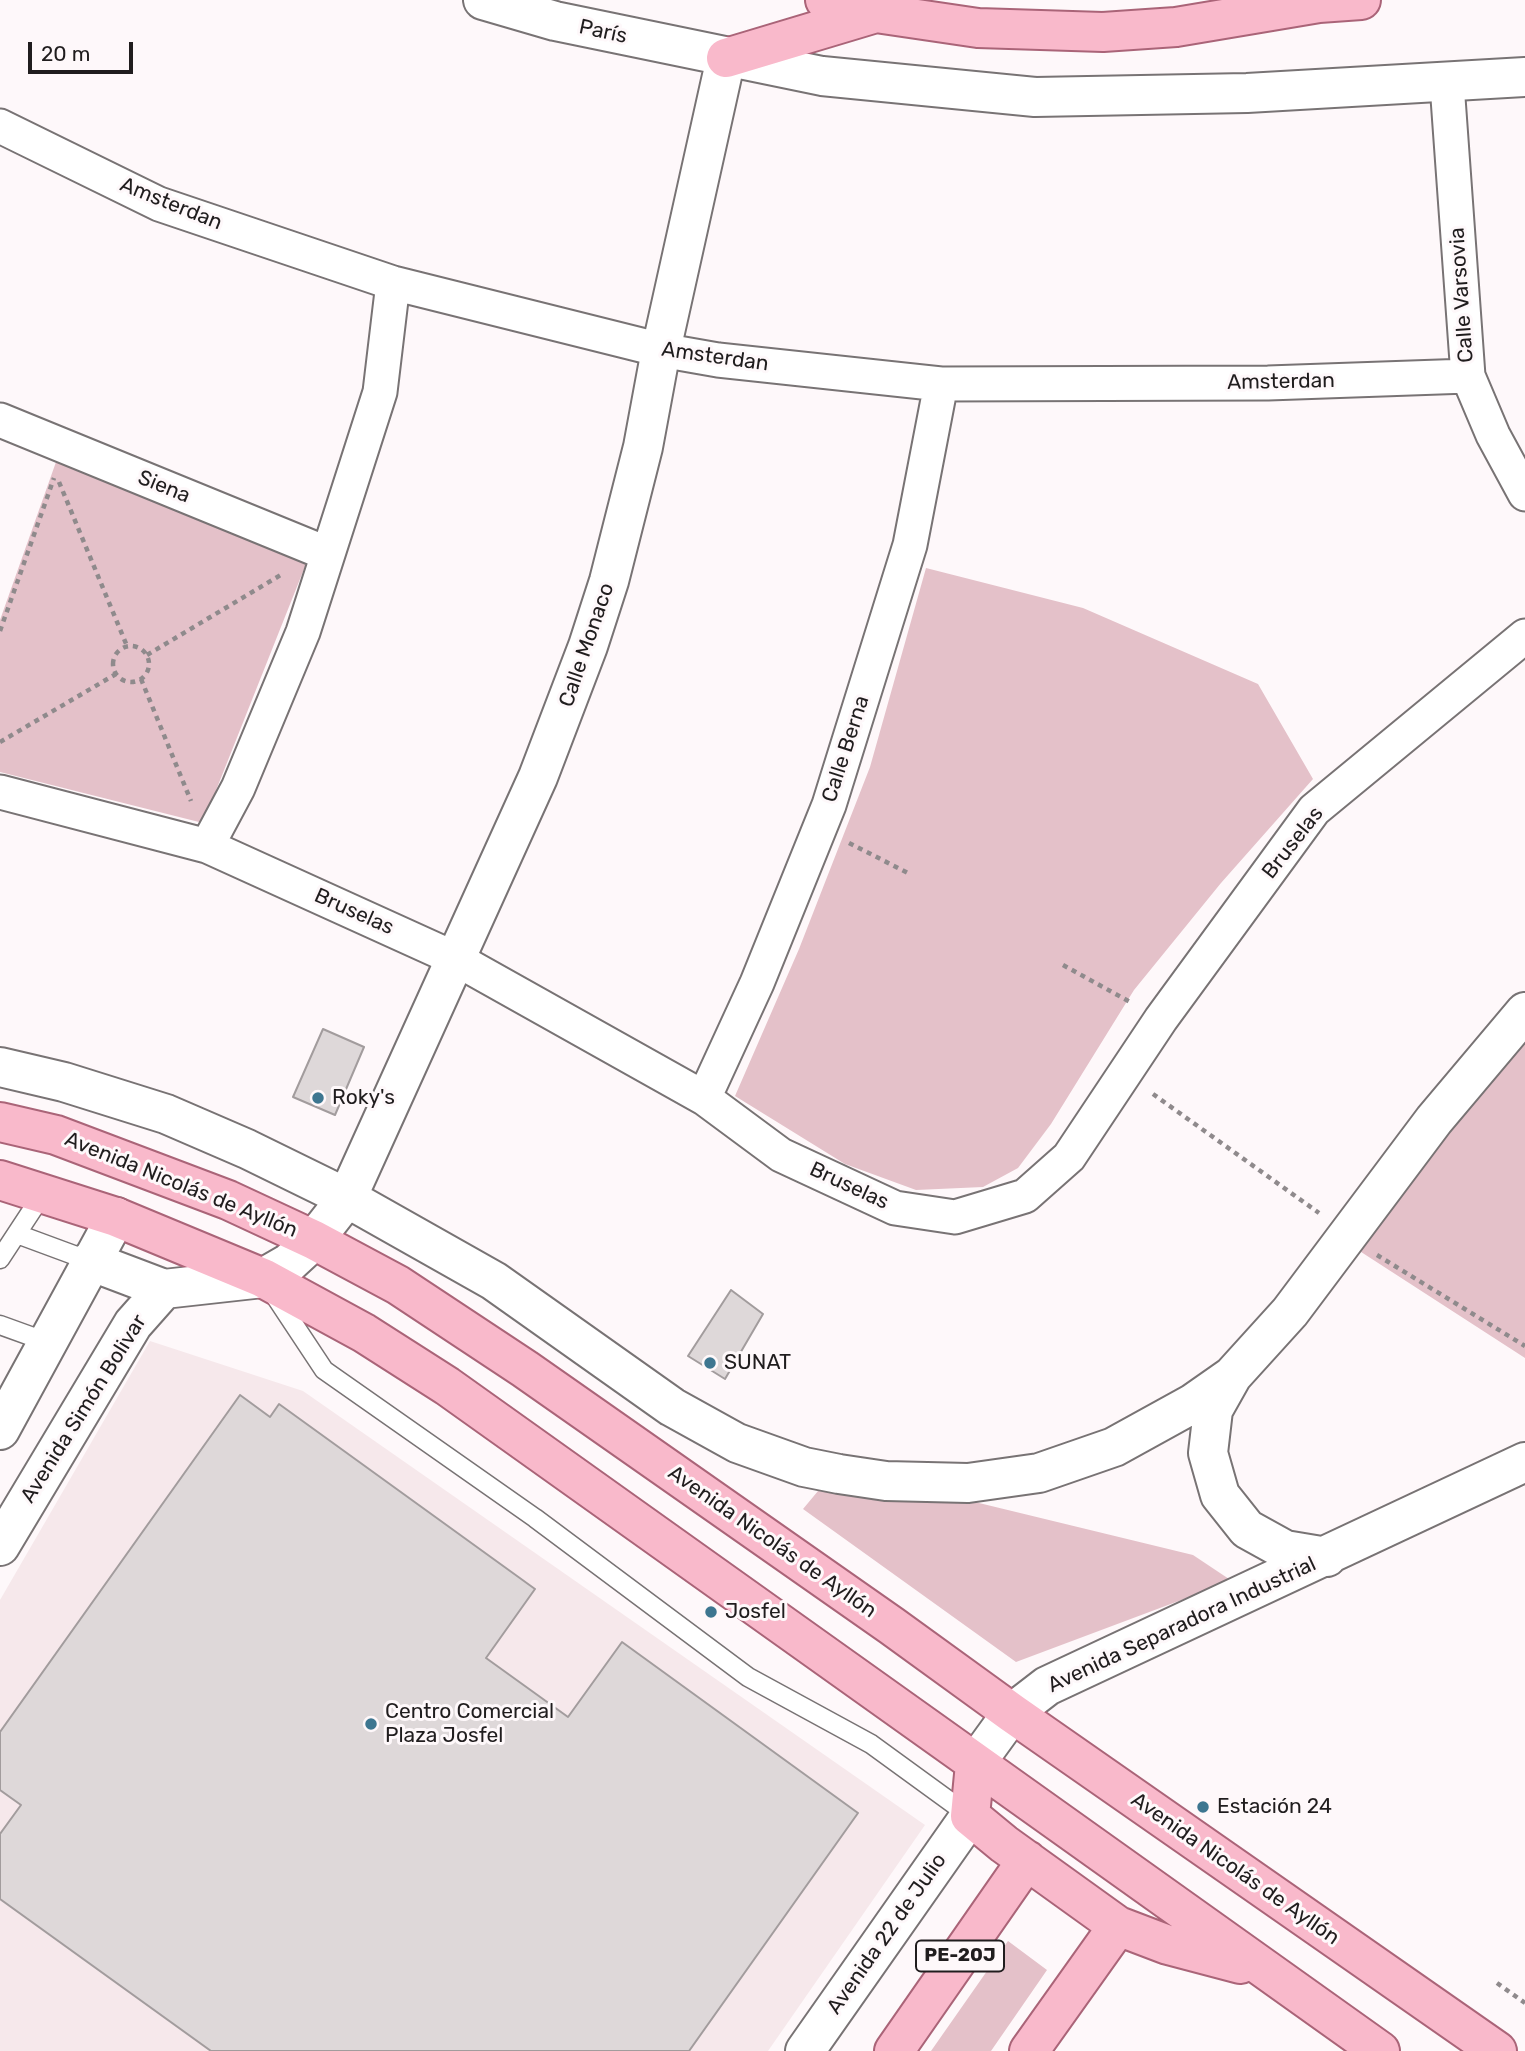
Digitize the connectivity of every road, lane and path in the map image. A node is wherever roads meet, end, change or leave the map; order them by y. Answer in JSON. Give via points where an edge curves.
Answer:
{"nodes":[{"id":1,"x":483,"y":0,"type":"edge"},
{"id":2,"x":825,"y":0,"type":"edge"},
{"id":3,"x":1361,"y":0,"type":"edge"},
{"id":4,"x":876,"y":13,"type":"junction"},
{"id":5,"x":726,"y":58,"type":"junction"},
{"id":6,"x":1525,"y":77,"type":"edge"},
{"id":7,"x":1447,"y":83,"type":"junction"},
{"id":8,"x":0,"y":126,"type":"edge"},
{"id":9,"x":393,"y":283,"type":"junction"},
{"id":10,"x":661,"y":350,"type":"junction"},
{"id":11,"x":1468,"y":376,"type":"junction"},
{"id":12,"x":941,"y":384,"type":"junction"},
{"id":13,"x":0,"y":420,"type":"edge"},
{"id":14,"x":1525,"y":494,"type":"edge"},
{"id":15,"x":328,"y":554,"type":"junction"},
{"id":16,"x":286,"y":573,"type":"dead end"},
{"id":17,"x":0,"y":631,"type":"edge"},
{"id":18,"x":1525,"y":636,"type":"edge"},
{"id":19,"x":127,"y":646,"type":"junction"},
{"id":20,"x":147,"y":655,"type":"junction"},
{"id":21,"x":116,"y":674,"type":"junction"},
{"id":22,"x":141,"y":679,"type":"junction"},
{"id":23,"x":0,"y":742,"type":"edge"},
{"id":24,"x":0,"y":792,"type":"edge"},
{"id":25,"x":192,"y":804,"type":"dead end"},
{"id":26,"x":820,"y":828,"type":"junction"},
{"id":27,"x":207,"y":846,"type":"junction"},
{"id":28,"x":910,"y":874,"type":"dead end"},
{"id":29,"x":456,"y":959,"type":"junction"},
{"id":30,"x":1063,"y":965,"type":"dead end"},
{"id":31,"x":1525,"y":1012,"type":"edge"},
{"id":32,"x":1161,"y":1018,"type":"junction"},
{"id":33,"x":0,"y":1067,"type":"edge"},
{"id":34,"x":704,"y":1098,"type":"junction"},
{"id":35,"x":0,"y":1122,"type":"edge"},
{"id":36,"x":0,"y":1180,"type":"edge"},
{"id":37,"x":44,"y":1192,"type":"junction"},
{"id":38,"x":346,"y":1198,"type":"junction"},
{"id":39,"x":116,"y":1217,"type":"junction"},
{"id":40,"x":17,"y":1234,"type":"junction"},
{"id":41,"x":314,"y":1240,"type":"junction"},
{"id":42,"x":0,"y":1259,"type":"edge"},
{"id":43,"x":90,"y":1261,"type":"junction"},
{"id":44,"x":263,"y":1278,"type":"junction"},
{"id":45,"x":164,"y":1289,"type":"junction"},
{"id":46,"x":0,"y":1325,"type":"edge"},
{"id":47,"x":47,"y":1342,"type":"junction"},
{"id":48,"x":1231,"y":1376,"type":"junction"},
{"id":49,"x":0,"y":1430,"type":"edge"},
{"id":50,"x":1525,"y":1462,"type":"edge"},
{"id":51,"x":0,"y":1546,"type":"edge"},
{"id":52,"x":1327,"y":1557,"type":"junction"},
{"id":53,"x":1012,"y":1713,"type":"junction"},
{"id":54,"x":975,"y":1764,"type":"junction"},
{"id":55,"x":970,"y":1816,"type":"junction"},
{"id":56,"x":1027,"y":1860,"type":"junction"},
{"id":57,"x":1118,"y":1926,"type":"junction"},
{"id":58,"x":1270,"y":1974,"type":"junction"},
{"id":59,"x":1497,"y":1983,"type":"dead end"},
{"id":60,"x":1525,"y":2003,"type":"edge"},
{"id":61,"x":805,"y":2051,"type":"edge"},
{"id":62,"x":894,"y":2051,"type":"edge"},
{"id":63,"x":1029,"y":2051,"type":"edge"},
{"id":64,"x":1380,"y":2051,"type":"edge"},
{"id":65,"x":1497,"y":2051,"type":"edge"}],
"edges":[{"from":1,"to":5,"type":"street","name":"París","via":[[555,21]]},
{"from":2,"to":4,"type":"main road"},
{"from":3,"to":4,"type":"main road","via":[[1176,27],[1103,32],[978,28]]},
{"from":4,"to":5,"type":"main road"},
{"from":5,"to":7,"type":"street","name":"París","via":[[822,76],[1035,97]]},
{"from":5,"to":10,"type":"street","name":"Calle Monaco"},
{"from":6,"to":7,"type":"street","name":"París"},
{"from":7,"to":11,"type":"street","name":"Calle Varsovia"},
{"from":8,"to":9,"type":"street","name":"Amsterdan","via":[[159,204]]},
{"from":9,"to":10,"type":"street","name":"Amsterdan"},
{"from":9,"to":15,"type":"street","via":[[380,393]]},
{"from":10,"to":12,"type":"street","name":"Amsterdan"},
{"from":10,"to":29,"type":"street","name":"Calle Monaco","via":[[630,500],[587,646],[538,777]]},
{"from":11,"to":12,"type":"street","name":"Amsterdan","via":[[1268,383]]},
{"from":11,"to":14,"type":"street","name":"Calle Varsovia"},
{"from":12,"to":26,"type":"street","name":"Calle Berna","via":[[910,545]]},
{"from":13,"to":15,"type":"street","name":"Siena"},
{"from":15,"to":27,"type":"street","via":[[303,632],[238,788]]},
{"from":16,"to":20,"type":"path"},
{"from":17,"to":19,"type":"path","via":[[56,472]]},
{"from":18,"to":32,"type":"street","name":"Bruselas","via":[[1314,810]]},
{"from":19,"to":20,"type":"path","via":[[141,648]]},
{"from":19,"to":21,"type":"path","via":[[114,655]]},
{"from":20,"to":22,"type":"path","via":[[149,669]]},
{"from":21,"to":22,"type":"path","via":[[125,681]]},
{"from":21,"to":23,"type":"path"},
{"from":22,"to":25,"type":"path"},
{"from":24,"to":27,"type":"street","name":"Bruselas"},
{"from":26,"to":28,"type":"path"},
{"from":26,"to":34,"type":"street","name":"Calle Berna"},
{"from":27,"to":29,"type":"street","name":"Bruselas"},
{"from":29,"to":34,"type":"street","name":"Bruselas"},
{"from":29,"to":38,"type":"street","name":"Calle Monaco"},
{"from":30,"to":32,"type":"path"},
{"from":31,"to":48,"type":"street","via":[[1434,1120],[1290,1312]]},
{"from":32,"to":34,"type":"street","name":"Bruselas","via":[[1069,1157],[1025,1196],[955,1217],[895,1208],[781,1154]]},
{"from":33,"to":38,"type":"street","via":[[166,1114]]},
{"from":35,"to":41,"type":"main road","name":"Avenida Nicolás de Ayllón","via":[[56,1135],[145,1167]]},
{"from":36,"to":37,"type":"main road"},
{"from":37,"to":39,"type":"main road"},
{"from":37,"to":40,"type":"lane"},
{"from":38,"to":41,"type":"street","name":"Calle Monaco"},
{"from":38,"to":48,"type":"street","via":[[494,1281],[672,1407],[737,1443],[804,1467],[886,1481],[1002,1480],[1063,1466],[1114,1447],[1192,1404]]},
{"from":39,"to":43,"type":"street"},
{"from":39,"to":44,"type":"main road"},
{"from":40,"to":42,"type":"lane"},
{"from":40,"to":43,"type":"lane"},
{"from":41,"to":44,"type":"street","name":"Calle Monaco","via":[[289,1263]]},
{"from":41,"to":53,"type":"main road","name":"Avenida Nicolás de Ayllón","via":[[398,1285],[525,1369]]},
{"from":43,"to":45,"type":"street"},
{"from":43,"to":47,"type":"street"},
{"from":44,"to":45,"type":"street"},
{"from":44,"to":54,"type":"main road","via":[[364,1333],[447,1386]]},
{"from":44,"to":55,"type":"lane","via":[[324,1370],[536,1518],[748,1677],[871,1744]]},
{"from":45,"to":51,"type":"street","name":"Avenida Simón Bolivar","via":[[133,1324]]},
{"from":46,"to":47,"type":"lane"},
{"from":47,"to":49,"type":"street"},
{"from":48,"to":52,"type":"street","via":[[1213,1410],[1208,1453],[1220,1495],[1247,1529],[1285,1550]]},
{"from":50,"to":52,"type":"street","name":"Avenida Separadora Industrial"},
{"from":52,"to":53,"type":"street","name":"Avenida Separadora Industrial","via":[[1097,1660],[1047,1686]]},
{"from":53,"to":54,"type":"street","name":"Avenida Separadora Industrial"},
{"from":53,"to":65,"type":"main road","name":"Avenida Nicolás de Ayllón"},
{"from":54,"to":55,"type":"main road"},
{"from":54,"to":58,"type":"main road"},
{"from":55,"to":56,"type":"main road"},
{"from":55,"to":61,"type":"street","name":"Avenida 22 de Julio"},
{"from":56,"to":57,"type":"main road"},
{"from":56,"to":62,"type":"main road","number":"PE-20J"},
{"from":57,"to":58,"type":"main road"},
{"from":57,"to":63,"type":"main road"},
{"from":58,"to":64,"type":"main road"},
{"from":59,"to":60,"type":"path"}]}
